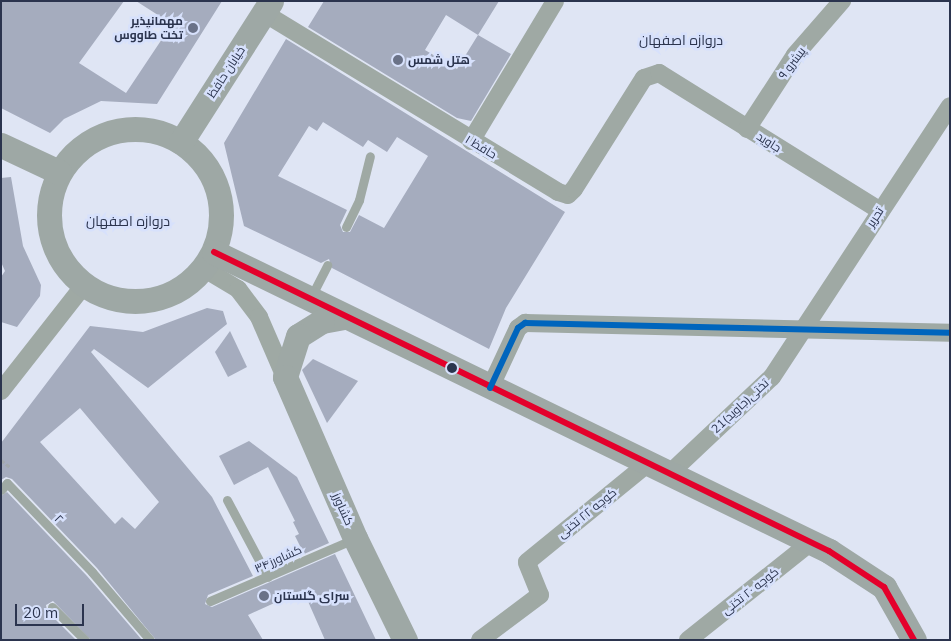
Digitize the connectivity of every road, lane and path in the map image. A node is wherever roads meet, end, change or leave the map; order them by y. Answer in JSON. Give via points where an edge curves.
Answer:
{"nodes":[{"id":1,"x":555,"y":1,"type":"edge"},
{"id":2,"x":842,"y":1,"type":"edge"},
{"id":3,"x":267,"y":7,"type":"edge"},
{"id":4,"x":659,"y":73,"type":"joint"},
{"id":5,"x":950,"y":106,"type":"edge"},
{"id":6,"x":747,"y":128,"type":"junction"},
{"id":7,"x":471,"y":141,"type":"junction"},
{"id":8,"x":181,"y":142,"type":"junction"},
{"id":9,"x":1,"y":145,"type":"edge"},
{"id":10,"x":370,"y":156,"type":"dead end"},
{"id":11,"x":59,"y":172,"type":"junction"},
{"id":12,"x":880,"y":210,"type":"junction"},
{"id":13,"x":346,"y":227,"type":"dead end"},
{"id":14,"x":208,"y":260,"type":"junction"},
{"id":15,"x":327,"y":265,"type":"dead end"},
{"id":16,"x":84,"y":284,"type":"junction"},
{"id":17,"x":309,"y":300,"type":"junction"},
{"id":18,"x":344,"y":318,"type":"junction"},
{"id":19,"x":801,"y":330,"type":"junction"},
{"id":20,"x":950,"y":333,"type":"edge"},
{"id":21,"x":285,"y":377,"type":"junction"},
{"id":22,"x":490,"y":388,"type":"junction"},
{"id":23,"x":1,"y":391,"type":"edge"},
{"id":24,"x":658,"y":469,"type":"junction"},
{"id":25,"x":4,"y":487,"type":"edge"},
{"id":26,"x":227,"y":500,"type":"dead end"},
{"id":27,"x":355,"y":538,"type":"junction"},
{"id":28,"x":812,"y":542,"type":"junction"},
{"id":29,"x":268,"y":577,"type":"junction"},
{"id":30,"x":210,"y":601,"type":"dead end"},
{"id":31,"x":52,"y":606,"type":"dead end"},
{"id":32,"x":85,"y":640,"type":"edge"},
{"id":33,"x":150,"y":640,"type":"edge"},
{"id":34,"x":405,"y":640,"type":"edge"},
{"id":35,"x":480,"y":640,"type":"edge"},
{"id":36,"x":688,"y":640,"type":"edge"},
{"id":37,"x":914,"y":640,"type":"edge"}],
"edges":[{"from":1,"to":7,"type":"street"},
{"from":2,"to":6,"type":"street","name":"پیشرو ۹","via":[[795,55]]},
{"from":3,"to":7,"type":"street","name":"حافظ ۱"},
{"from":3,"to":8,"type":"street","name":"خیابان حافظ"},
{"from":4,"to":6,"type":"street","name":"جاوید"},
{"from":4,"to":7,"type":"street","name":"حافظ ۱","via":[[644,78],[568,195]]},
{"from":5,"to":12,"type":"street","name":"تحریر"},
{"from":6,"to":12,"type":"street","name":"جاوید"},
{"from":8,"to":11,"type":"street","via":[[156,131],[128,129],[100,135],[77,150]]},
{"from":8,"to":14,"type":"street","via":[[203,162],[217,188],[221,216]]},
{"from":9,"to":11,"type":"street"},
{"from":10,"to":13,"type":"lane","via":[[359,200]]},
{"from":11,"to":16,"type":"street","via":[[51,193],[48,216],[51,238],[64,264]]},
{"from":12,"to":19,"type":"street","name":"تحریر"},
{"from":14,"to":16,"type":"street","via":[[190,280],[166,295],[138,301],[110,297]]},
{"from":14,"to":17,"type":"street"},
{"from":14,"to":21,"type":"street","via":[[238,289],[259,318]]},
{"from":15,"to":17,"type":"lane"},
{"from":16,"to":23,"type":"street"},
{"from":17,"to":18,"type":"street"},
{"from":18,"to":21,"type":"street","via":[[322,321],[298,336]]},
{"from":18,"to":22,"type":"street"},
{"from":19,"to":20,"type":"street"},
{"from":19,"to":22,"type":"street","via":[[525,323],[518,328]]},
{"from":19,"to":24,"type":"street","name":"21تختی(جاوید)","via":[[772,376]]},
{"from":21,"to":27,"type":"street","name":"کشاورز"},
{"from":22,"to":24,"type":"street"},
{"from":24,"to":28,"type":"street"},
{"from":24,"to":35,"type":"street","name":"کوچه ۲۲ تختی","via":[[527,562],[540,595]]},
{"from":25,"to":33,"type":"lane","name":"۲","via":[[92,572]]},
{"from":26,"to":29,"type":"lane"},
{"from":27,"to":29,"type":"lane","name":"کشاورز۳۴"},
{"from":27,"to":34,"type":"street","name":"کشاورز"},
{"from":28,"to":36,"type":"street","name":"کوچه ۲۰ تختی"},
{"from":28,"to":37,"type":"street","via":[[884,587]]},
{"from":29,"to":30,"type":"lane","name":"کشاورز۳۴"},
{"from":31,"to":32,"type":"lane"}]}
